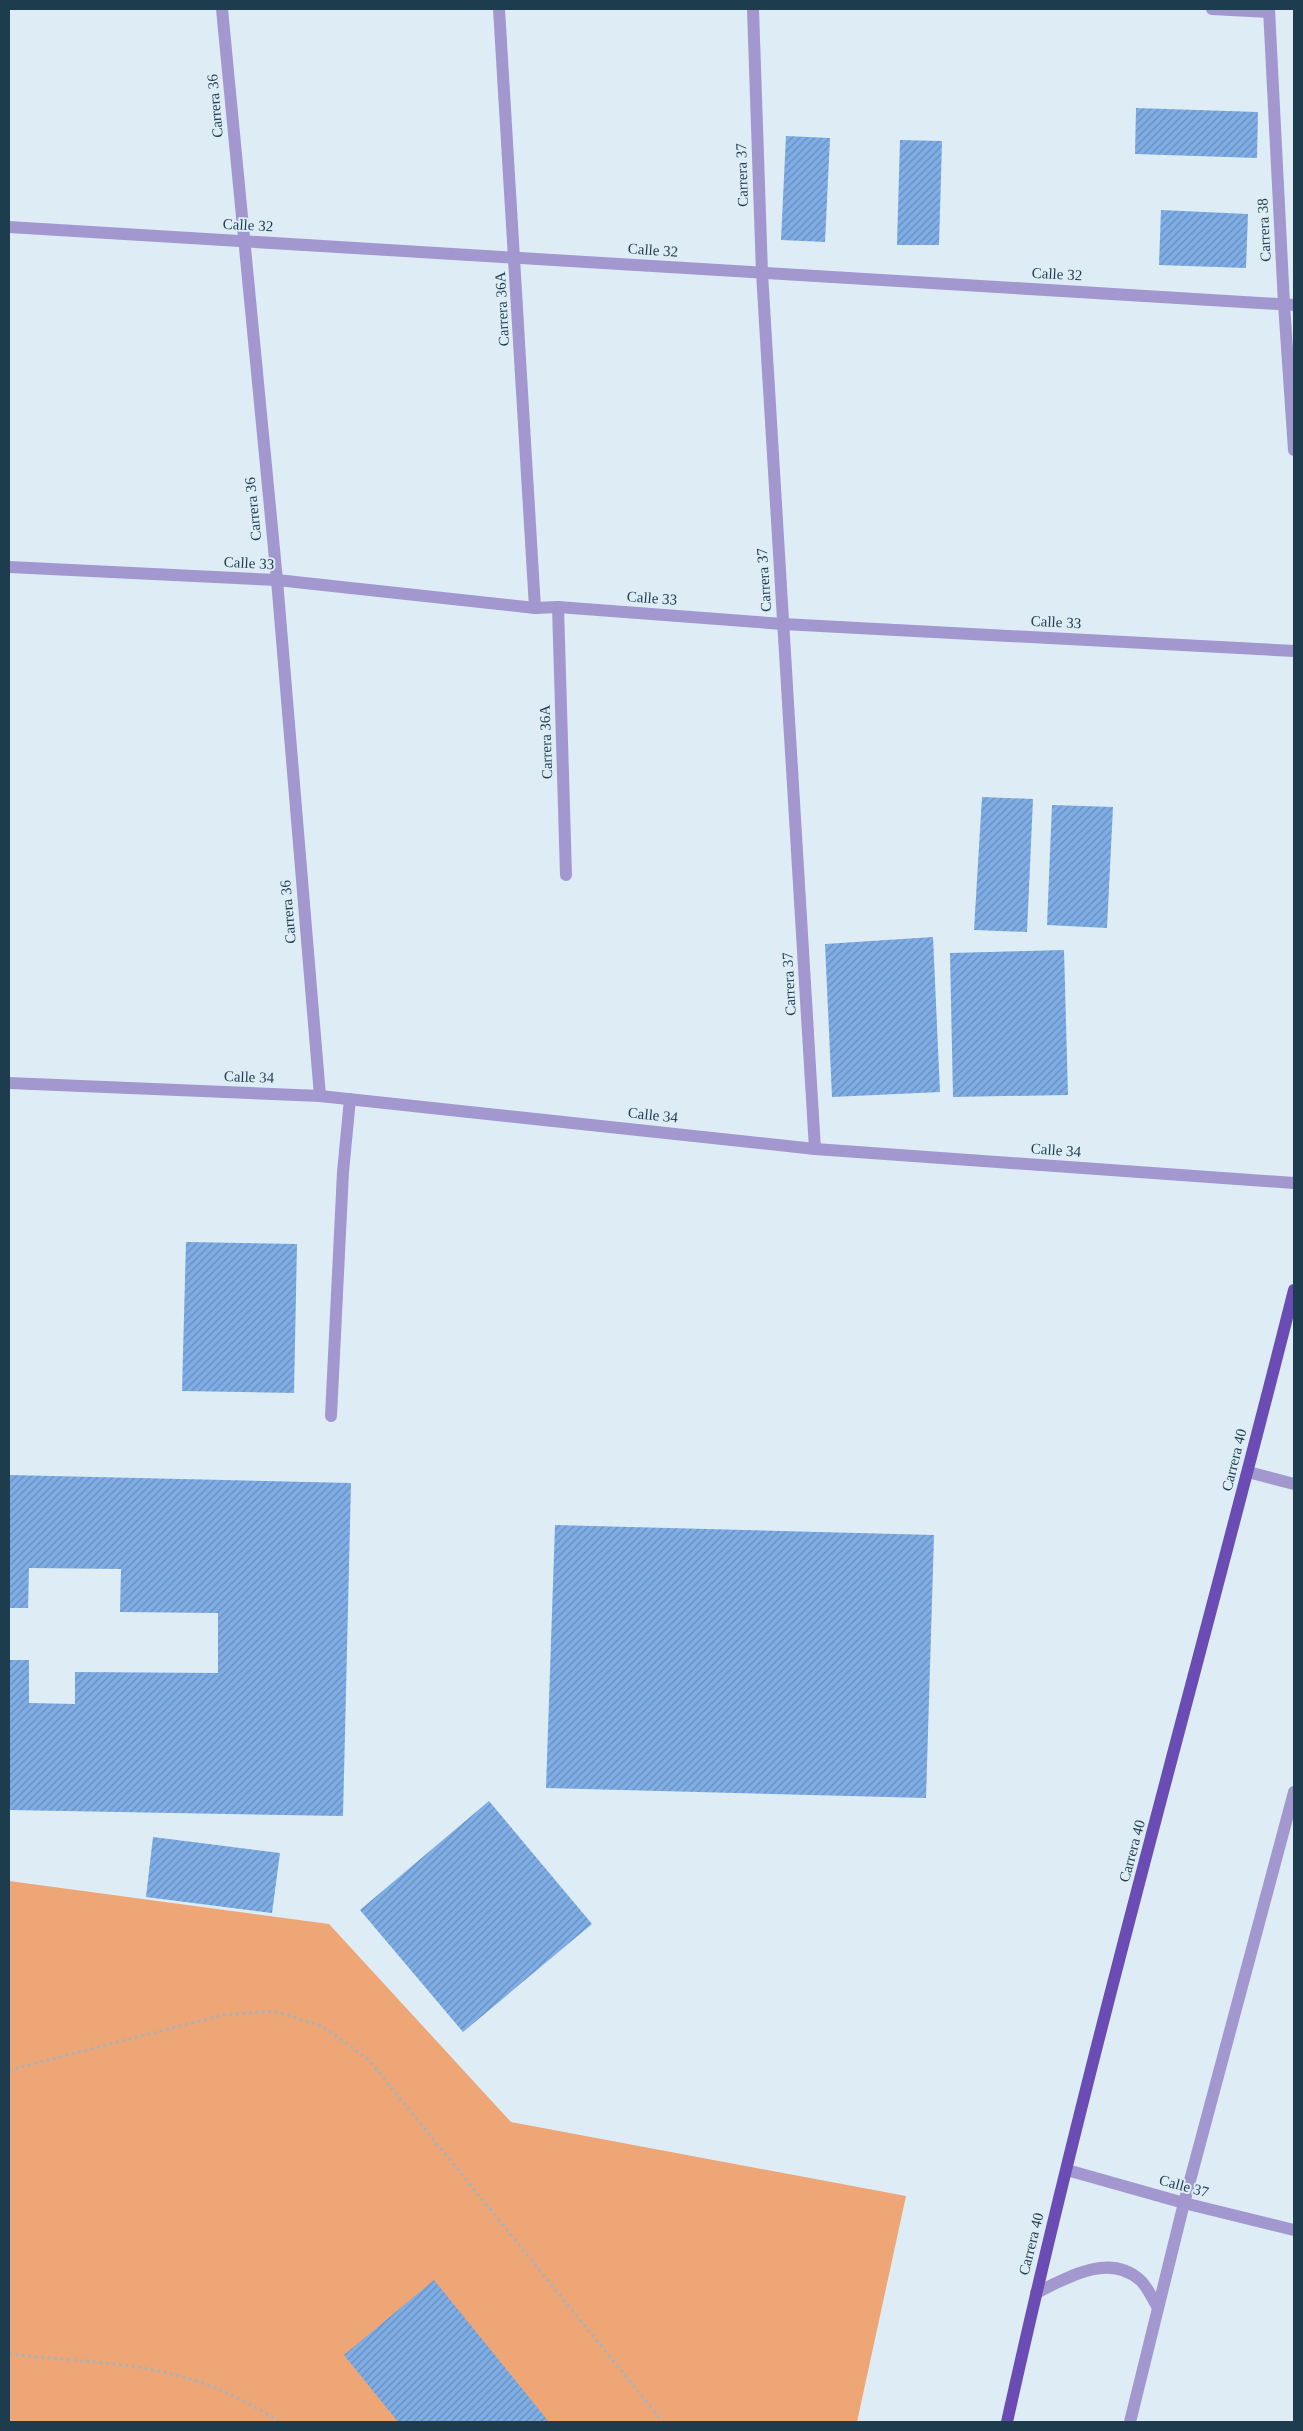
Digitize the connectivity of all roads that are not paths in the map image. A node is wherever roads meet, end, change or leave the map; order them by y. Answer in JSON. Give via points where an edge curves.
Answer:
{"nodes":[{"id":1,"x":222,"y":9,"type":"edge"},
{"id":2,"x":499,"y":9,"type":"edge"},
{"id":3,"x":753,"y":9,"type":"edge"},
{"id":4,"x":1212,"y":9,"type":"edge"},
{"id":5,"x":1269,"y":10,"type":"edge"},
{"id":6,"x":9,"y":227,"type":"edge"},
{"id":7,"x":243,"y":241,"type":"junction"},
{"id":8,"x":515,"y":258,"type":"junction"},
{"id":9,"x":762,"y":273,"type":"junction"},
{"id":10,"x":1289,"y":305,"type":"edge"},
{"id":11,"x":1294,"y":450,"type":"edge"},
{"id":12,"x":9,"y":567,"type":"edge"},
{"id":13,"x":276,"y":580,"type":"junction"},
{"id":14,"x":558,"y":607,"type":"junction"},
{"id":15,"x":535,"y":608,"type":"junction"},
{"id":16,"x":783,"y":624,"type":"junction"},
{"id":17,"x":1294,"y":651,"type":"edge"},
{"id":18,"x":566,"y":875,"type":"dead end"},
{"id":19,"x":9,"y":1083,"type":"edge"},
{"id":20,"x":320,"y":1096,"type":"junction"},
{"id":21,"x":350,"y":1099,"type":"junction"},
{"id":22,"x":815,"y":1149,"type":"junction"},
{"id":23,"x":1294,"y":1183,"type":"edge"},
{"id":24,"x":1294,"y":1290,"type":"edge"},
{"id":25,"x":331,"y":1416,"type":"dead end"},
{"id":26,"x":1248,"y":1472,"type":"junction"},
{"id":27,"x":1294,"y":1484,"type":"edge"},
{"id":28,"x":1294,"y":1792,"type":"edge"},
{"id":29,"x":1067,"y":2170,"type":"junction"},
{"id":30,"x":1184,"y":2203,"type":"junction"},
{"id":31,"x":1294,"y":2230,"type":"edge"},
{"id":32,"x":1036,"y":2293,"type":"junction"},
{"id":33,"x":1157,"y":2306,"type":"junction"},
{"id":34,"x":1007,"y":2422,"type":"edge"},
{"id":35,"x":1130,"y":2422,"type":"edge"}],
"edges":[{"from":1,"to":7,"type":"street","name":"Carrera 36"},
{"from":2,"to":8,"type":"street","name":"Carrera 36A"},
{"from":3,"to":9,"type":"street","name":"Carrera 37"},
{"from":4,"to":5,"type":"street"},
{"from":5,"to":10,"type":"street","name":"Carrera 38"},
{"from":6,"to":7,"type":"street","name":"Calle 32"},
{"from":7,"to":8,"type":"street","name":"Calle 32"},
{"from":7,"to":13,"type":"street","name":"Carrera 36"},
{"from":8,"to":9,"type":"street","name":"Calle 32"},
{"from":8,"to":15,"type":"street","name":"Carrera 36A"},
{"from":9,"to":10,"type":"street","name":"Calle 32"},
{"from":9,"to":16,"type":"street","name":"Carrera 37"},
{"from":10,"to":11,"type":"street","name":"Carrera 38"},
{"from":12,"to":13,"type":"street","name":"Calle 33"},
{"from":13,"to":15,"type":"street","name":"Calle 33"},
{"from":13,"to":20,"type":"street","name":"Carrera 36"},
{"from":14,"to":15,"type":"street","name":"Calle 33"},
{"from":14,"to":16,"type":"street","name":"Calle 33"},
{"from":14,"to":18,"type":"street","name":"Carrera 36A"},
{"from":16,"to":17,"type":"street","name":"Calle 33"},
{"from":16,"to":22,"type":"street","name":"Carrera 37"},
{"from":19,"to":20,"type":"street","name":"Calle 34"},
{"from":20,"to":21,"type":"street","name":"Calle 34"},
{"from":21,"to":22,"type":"street","name":"Calle 34"},
{"from":21,"to":25,"type":"street","via":[[342,1172]]},
{"from":22,"to":23,"type":"street","name":"Calle 34"},
{"from":24,"to":26,"type":"main road","name":"Carrera 40"},
{"from":26,"to":27,"type":"street"},
{"from":26,"to":29,"type":"main road","name":"Carrera 40"},
{"from":28,"to":30,"type":"street"},
{"from":29,"to":30,"type":"street","name":"Calle 37"},
{"from":29,"to":32,"type":"main road","name":"Carrera 40"},
{"from":30,"to":31,"type":"street","name":"Calle 37"},
{"from":30,"to":33,"type":"street"},
{"from":32,"to":33,"type":"street","via":[[1074,2274],[1099,2268],[1122,2270],[1141,2280]]},
{"from":32,"to":34,"type":"main road","name":"Carrera 40"},
{"from":33,"to":35,"type":"street"}]}
